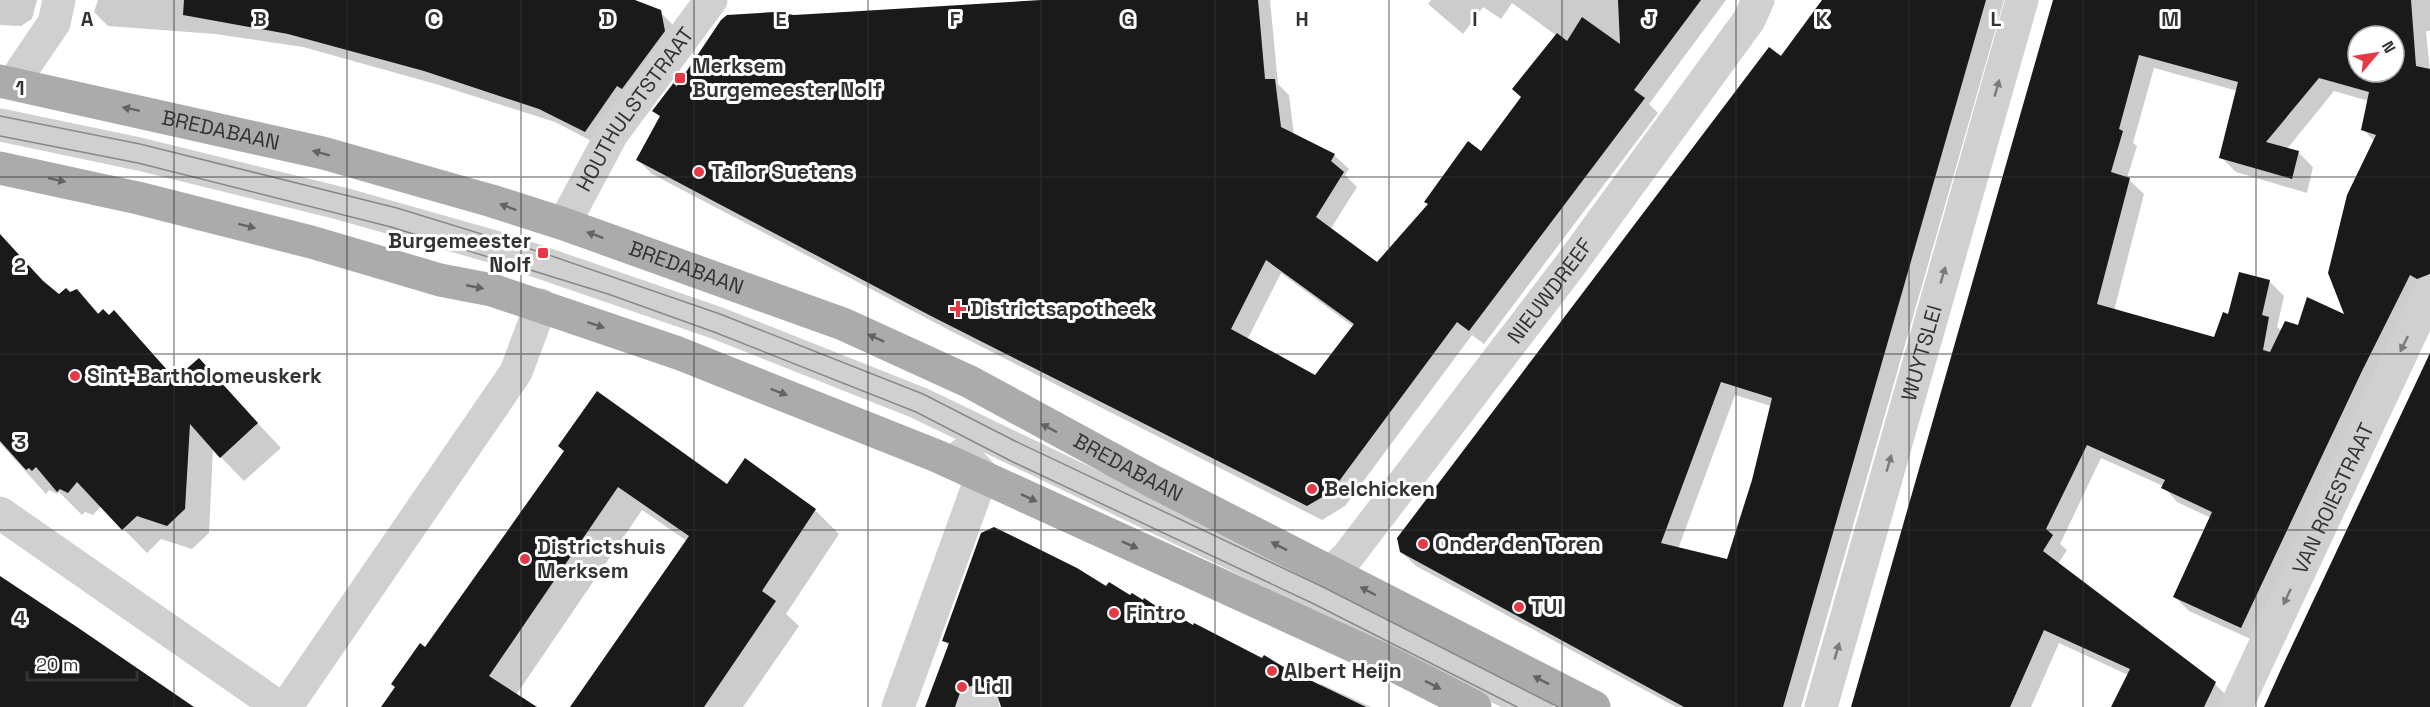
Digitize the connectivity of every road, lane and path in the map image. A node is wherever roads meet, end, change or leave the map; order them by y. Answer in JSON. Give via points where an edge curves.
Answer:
{"nodes":[{"id":1,"x":711,"y":0,"type":"edge"},
{"id":2,"x":1758,"y":0,"type":"edge"},
{"id":3,"x":2022,"y":0,"type":"edge"},
{"id":4,"x":58,"y":1,"type":"edge"},
{"id":5,"x":11,"y":76,"type":"edge"},
{"id":6,"x":0,"y":125,"type":"edge"},
{"id":7,"x":0,"y":168,"type":"edge"},
{"id":8,"x":564,"y":224,"type":"junction"},
{"id":9,"x":2430,"y":291,"type":"edge"},
{"id":10,"x":541,"y":305,"type":"junction"},
{"id":11,"x":919,"y":403,"type":"junction"},
{"id":12,"x":982,"y":476,"type":"junction"},
{"id":13,"x":0,"y":513,"type":"edge"},
{"id":14,"x":1325,"y":584,"type":"junction"},
{"id":15,"x":1304,"y":625,"type":"junction"},
{"id":16,"x":279,"y":707,"type":"edge"},
{"id":17,"x":286,"y":707,"type":"edge"},
{"id":18,"x":897,"y":707,"type":"edge"},
{"id":19,"x":973,"y":707,"type":"edge"},
{"id":20,"x":983,"y":707,"type":"edge"},
{"id":21,"x":1475,"y":707,"type":"edge"},
{"id":22,"x":1537,"y":707,"type":"edge"},
{"id":23,"x":1594,"y":707,"type":"edge"},
{"id":24,"x":1821,"y":707,"type":"edge"},
{"id":25,"x":2235,"y":707,"type":"edge"}],
"edges":[{"from":1,"to":8,"type":"street","name":"HOUTHULSTSTRAAT","via":[[612,134]]},
{"from":2,"to":14,"type":"street","name":"NIEUWDREEF","via":[[1749,20],[1571,264]]},
{"from":24,"to":3,"type":"street","name":"WUYTSLEI","one_way":true},
{"from":4,"to":5,"type":"street","via":[[54,23]]},
{"from":8,"to":5,"type":"main road","name":"BREDABAAN","one_way":true,"via":[[323,153]]},
{"from":6,"to":11,"type":"street","via":[[247,179],[505,250],[717,323]]},
{"from":7,"to":10,"type":"main road","one_way":true,"via":[[138,198]]},
{"from":14,"to":8,"type":"main road","name":"BREDABAAN","one_way":true,"via":[[970,382],[901,349],[843,324]]},
{"from":9,"to":25,"type":"street","name":"VAN ROIESTRAAT","one_way":true},
{"from":10,"to":12,"type":"main road","one_way":true,"via":[[749,380]]},
{"from":10,"to":17,"type":"street","via":[[516,372]]},
{"from":11,"to":12,"type":"street"},
{"from":11,"to":14,"type":"street"},
{"from":12,"to":15,"type":"main road","one_way":true},
{"from":12,"to":18,"type":"street"},
{"from":13,"to":16,"type":"street"},
{"from":14,"to":15,"type":"street"},
{"from":14,"to":22,"type":"street","name":"BREDABAAN"},
{"from":23,"to":14,"type":"main road","name":"BREDABAAN","one_way":true},
{"from":15,"to":21,"type":"main road","one_way":true,"via":[[1378,657]]},
{"from":19,"to":20,"type":"street"}]}
